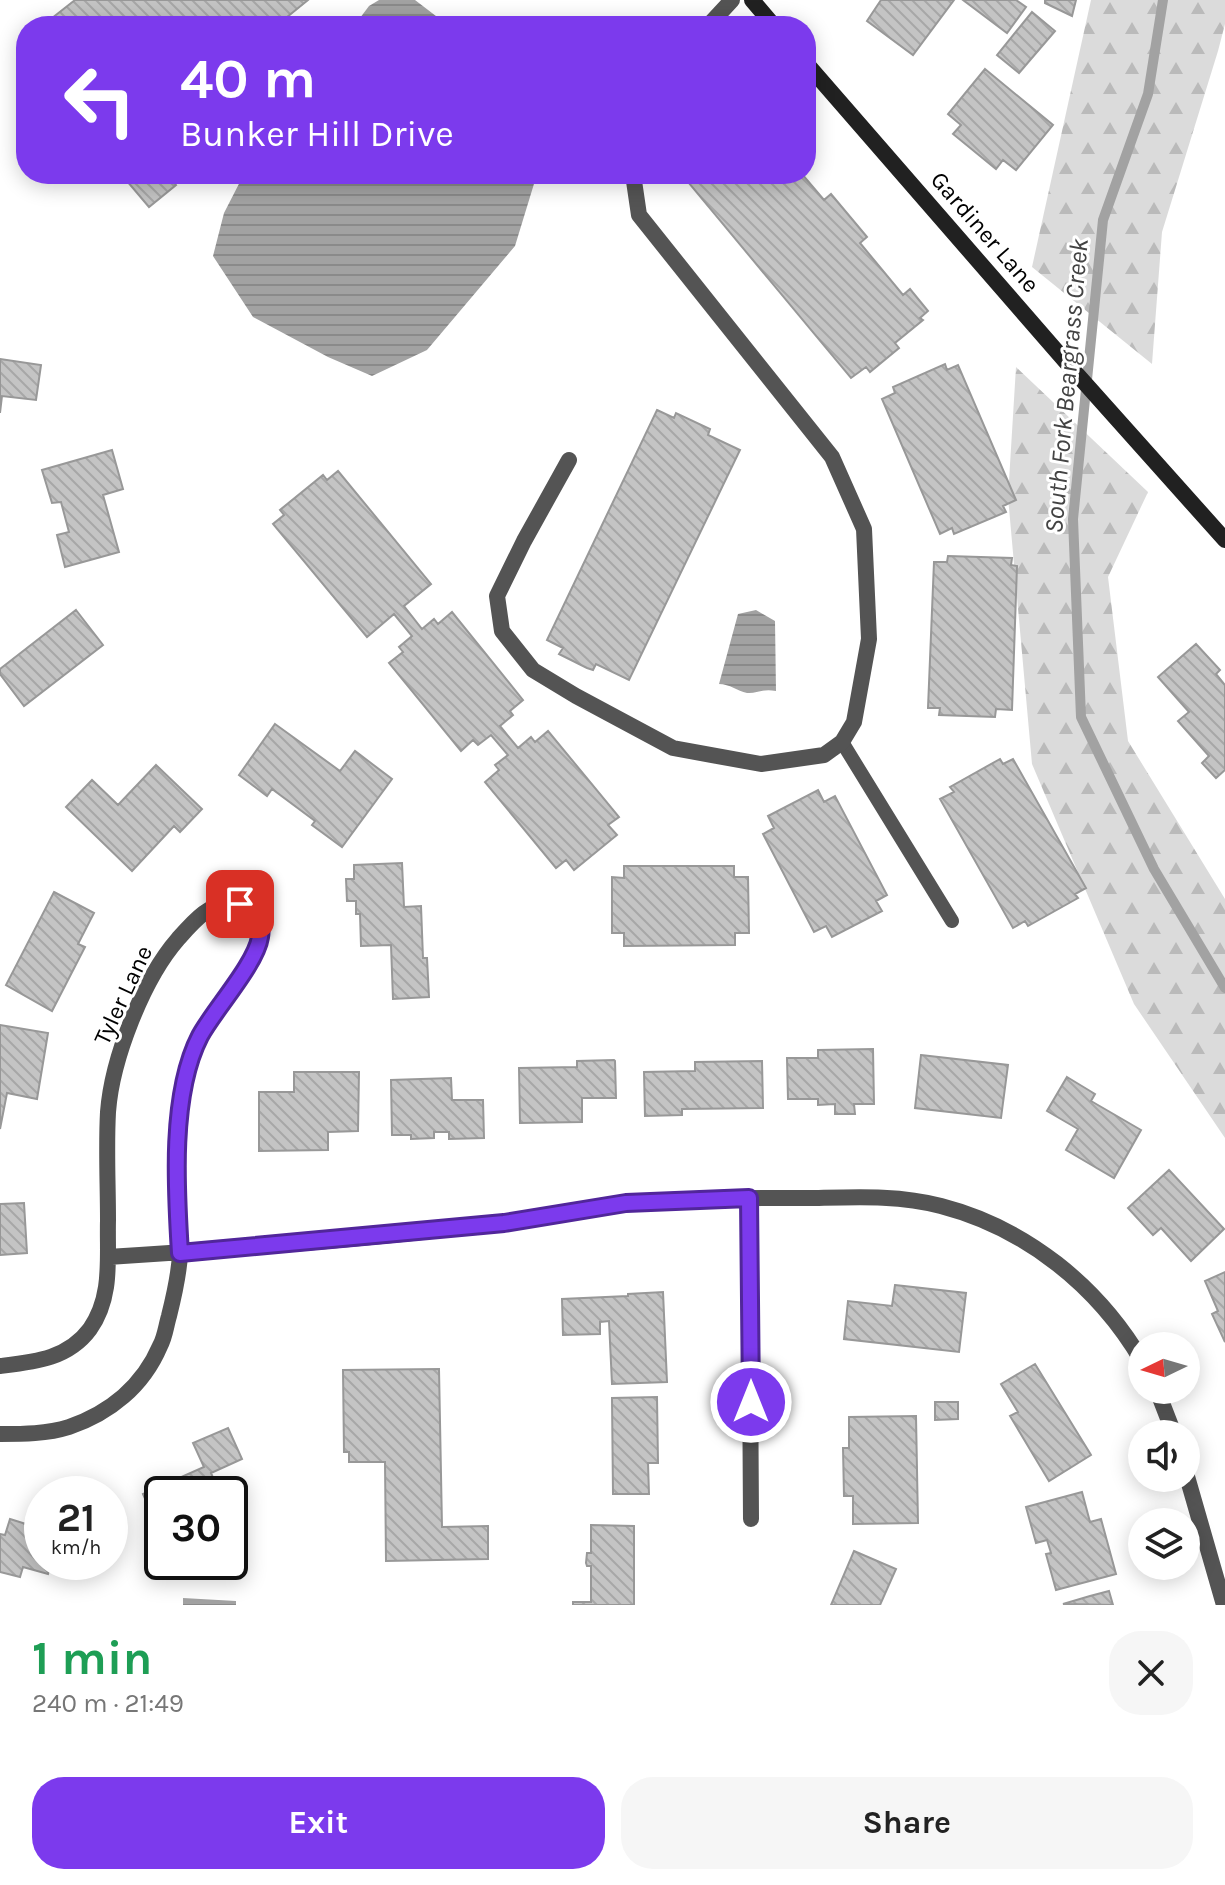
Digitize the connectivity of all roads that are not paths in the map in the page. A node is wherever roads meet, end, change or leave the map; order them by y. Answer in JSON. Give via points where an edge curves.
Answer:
{"nodes":[{"id":1,"x":732,"y":0,"type":"edge"},
{"id":2,"x":752,"y":0,"type":"edge"},
{"id":3,"x":717,"y":16,"type":"edge"},
{"id":4,"x":766,"y":16,"type":"edge"},
{"id":5,"x":816,"y":74,"type":"edge"},
{"id":6,"x":634,"y":184,"type":"edge"},
{"id":7,"x":569,"y":460,"type":"dead end"},
{"id":8,"x":1225,"y":540,"type":"edge"},
{"id":9,"x":842,"y":742,"type":"junction"},
{"id":10,"x":952,"y":921,"type":"dead end"},
{"id":11,"x":749,"y":1198,"type":"junction"},
{"id":12,"x":180,"y":1253,"type":"junction"},
{"id":13,"x":108,"y":1257,"type":"junction"},
{"id":14,"x":1128,"y":1339,"type":"edge"},
{"id":15,"x":0,"y":1366,"type":"edge"},
{"id":16,"x":0,"y":1434,"type":"edge"},
{"id":17,"x":1191,"y":1492,"type":"edge"},
{"id":18,"x":751,"y":1519,"type":"dead end"},
{"id":19,"x":1224,"y":1605,"type":"edge"}],
"edges":[{"from":1,"to":3,"type":"street"},
{"from":2,"to":4,"type":"main road"},
{"from":5,"to":8,"type":"main road","name":"Gardiner Lane"},
{"from":6,"to":9,"type":"street","via":[[639,215],[832,457],[864,529],[869,639],[854,722]]},
{"from":7,"to":9,"type":"street","via":[[497,596],[502,631],[533,670],[673,748],[761,764],[824,755]]},
{"from":9,"to":10,"type":"lane"},
{"from":11,"to":12,"type":"street","via":[[626,1203],[504,1223]]},
{"from":11,"to":14,"type":"street","via":[[912,1200],[990,1222],[1056,1263]]},
{"from":11,"to":18,"type":"street"},
{"from":12,"to":13,"type":"street"},
{"from":12,"to":13,"type":"street","name":"Tyler Lane","via":[[178,1148],[191,1060],[260,938],[260,923],[236,902],[200,915],[175,943],[137,1010],[119,1056],[109,1110]]},
{"from":12,"to":16,"type":"street","name":"Tyler Lane","via":[[161,1345],[140,1382],[119,1402],[67,1428]]},
{"from":13,"to":15,"type":"street","name":"Tyler Lane","via":[[107,1287],[89,1331],[54,1358]]},
{"from":17,"to":19,"type":"street"}]}
